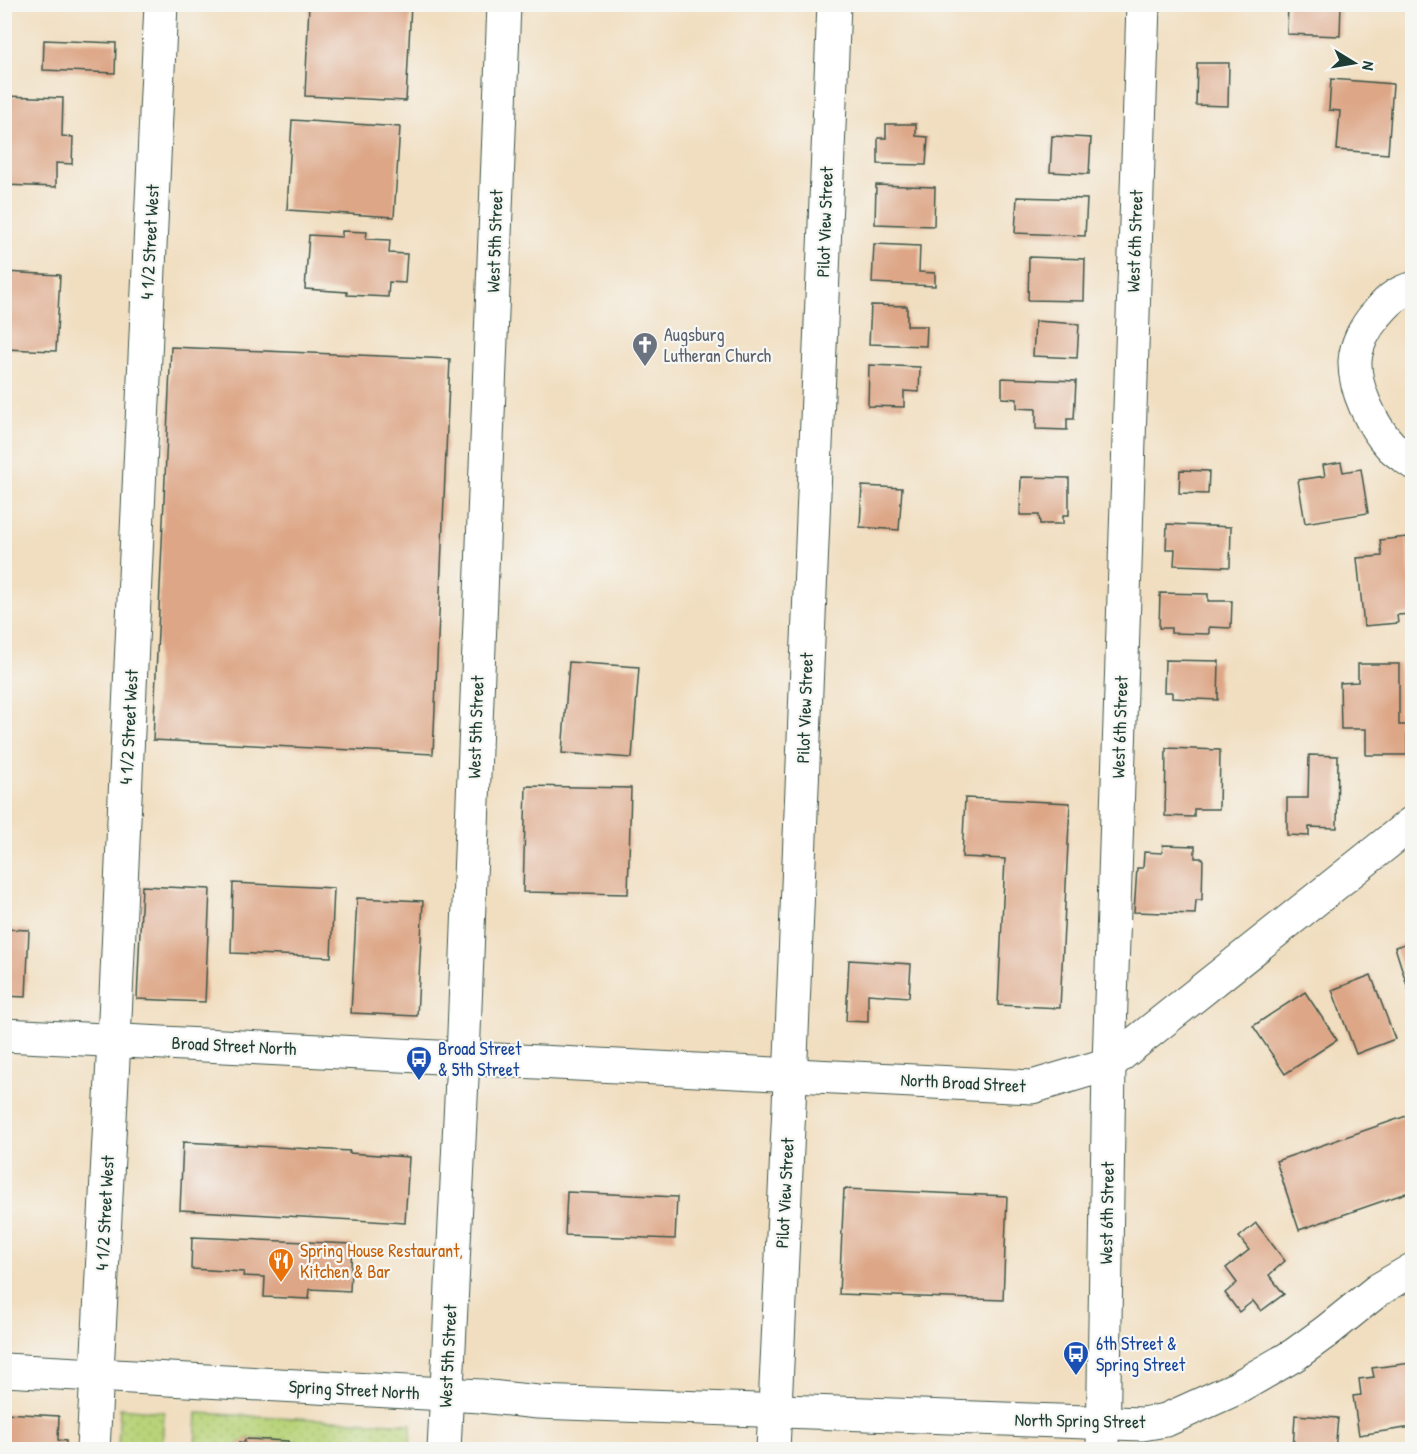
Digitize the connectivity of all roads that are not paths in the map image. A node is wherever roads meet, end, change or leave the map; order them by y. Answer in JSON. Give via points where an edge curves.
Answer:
{"nodes":[{"id":1,"x":161,"y":4,"type":"edge"},
{"id":2,"x":504,"y":4,"type":"edge"},
{"id":3,"x":834,"y":4,"type":"edge"},
{"id":4,"x":1143,"y":4,"type":"edge"},
{"id":5,"x":1413,"y":289,"type":"edge"},
{"id":6,"x":1413,"y":462,"type":"edge"},
{"id":7,"x":1413,"y":823,"type":"edge"},
{"id":8,"x":4,"y":1035,"type":"edge"},
{"id":9,"x":114,"y":1040,"type":"junction"},
{"id":10,"x":463,"y":1058,"type":"junction"},
{"id":11,"x":1109,"y":1064,"type":"junction"},
{"id":12,"x":790,"y":1074,"type":"junction"},
{"id":13,"x":1413,"y":1270,"type":"edge"},
{"id":14,"x":4,"y":1370,"type":"edge"},
{"id":15,"x":96,"y":1374,"type":"junction"},
{"id":16,"x":446,"y":1395,"type":"junction"},
{"id":17,"x":775,"y":1411,"type":"junction"},
{"id":18,"x":1104,"y":1436,"type":"edge"},
{"id":19,"x":93,"y":1449,"type":"edge"},
{"id":20,"x":444,"y":1449,"type":"edge"},
{"id":21,"x":773,"y":1449,"type":"edge"}],
"edges":[{"from":1,"to":9,"type":"street","name":"4 1/2 Street West"},
{"from":2,"to":10,"type":"street","name":"West 5th Street"},
{"from":3,"to":12,"type":"street","name":"Pilot View Street"},
{"from":4,"to":11,"type":"street","name":"West 6th Street"},
{"from":5,"to":6,"type":"street","via":[[1387,302],[1369,323],[1355,361],[1362,399],[1374,424],[1390,446]]},
{"from":7,"to":11,"type":"street","name":"North Broad Street"},
{"from":8,"to":9,"type":"street","name":"Broad Street North"},
{"from":9,"to":10,"type":"street","name":"Broad Street North"},
{"from":9,"to":15,"type":"street","name":"4 1/2 Street West"},
{"from":10,"to":12,"type":"street","name":"North Broad Street"},
{"from":10,"to":16,"type":"street","name":"West 5th Street"},
{"from":11,"to":12,"type":"street","name":"North Broad Street","via":[[1032,1088]]},
{"from":11,"to":18,"type":"street","name":"West 6th Street"},
{"from":12,"to":17,"type":"street","name":"Pilot View Street"},
{"from":13,"to":18,"type":"street","name":"North Spring Street","via":[[1378,1290],[1294,1355],[1237,1388],[1166,1420]]},
{"from":14,"to":15,"type":"street","name":"Spring Street North"},
{"from":15,"to":16,"type":"street","name":"Spring Street North"},
{"from":15,"to":19,"type":"street","name":"4 1/2 Street West"},
{"from":16,"to":17,"type":"street","name":"Spring Street North"},
{"from":16,"to":20,"type":"street","name":"West 5th Street"},
{"from":17,"to":18,"type":"street","name":"North Spring Street"},
{"from":17,"to":21,"type":"street","name":"Pilot View Street"}]}
